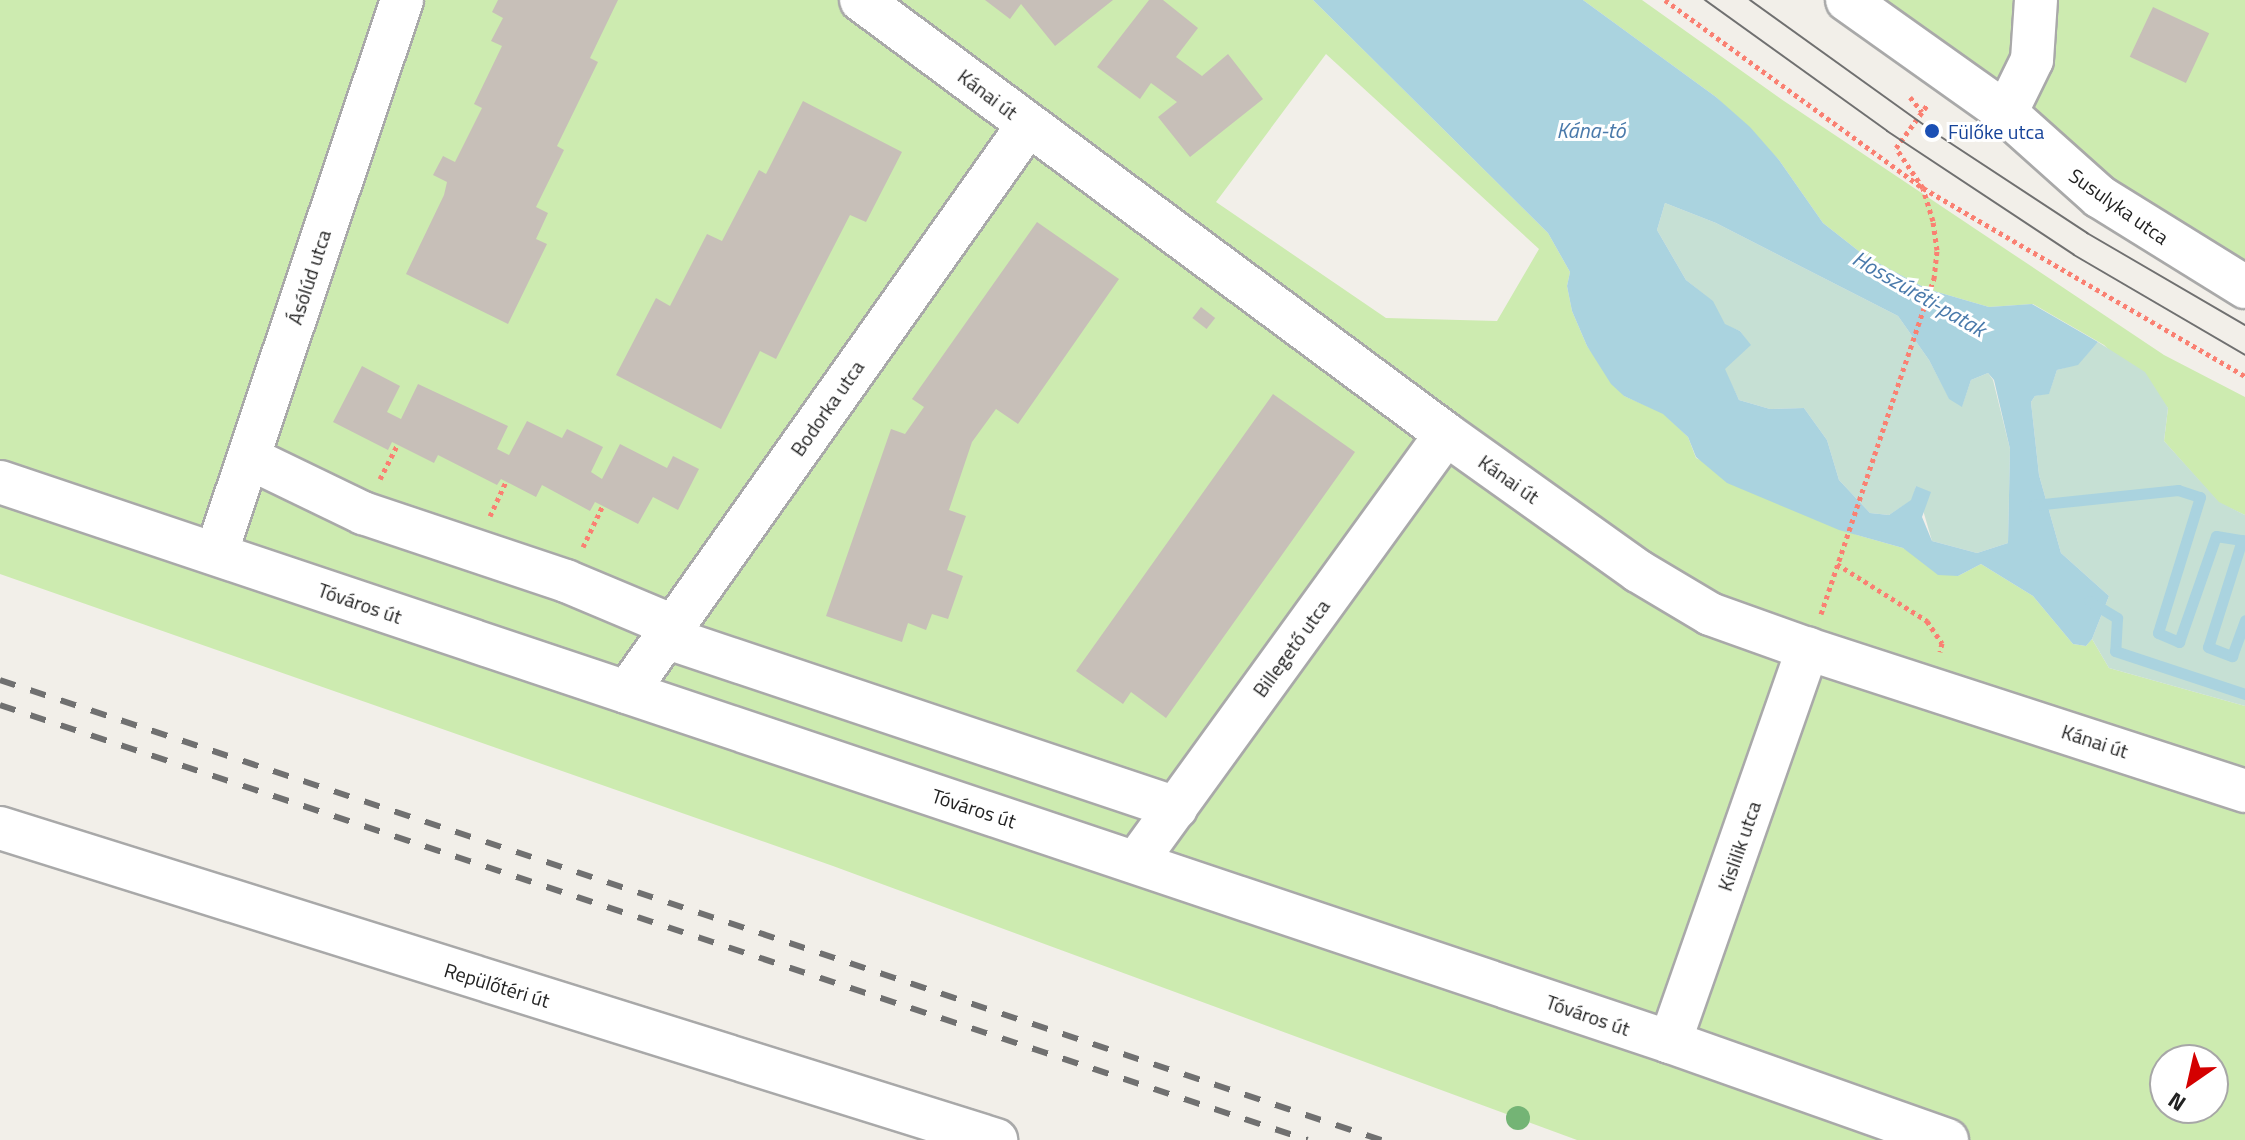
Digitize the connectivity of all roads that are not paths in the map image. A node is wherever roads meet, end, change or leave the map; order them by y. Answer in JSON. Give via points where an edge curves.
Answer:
{"nodes":[{"id":1,"x":402,"y":0,"type":"edge"},
{"id":2,"x":861,"y":0,"type":"edge"},
{"id":3,"x":1847,"y":0,"type":"edge"},
{"id":4,"x":2036,"y":0,"type":"edge"},
{"id":5,"x":2006,"y":113,"type":"junction"},
{"id":6,"x":1028,"y":125,"type":"junction"},
{"id":7,"x":2245,"y":287,"type":"edge"},
{"id":8,"x":1446,"y":434,"type":"junction"},
{"id":9,"x":249,"y":458,"type":"junction"},
{"id":10,"x":0,"y":482,"type":"edge"},
{"id":11,"x":216,"y":554,"type":"junction"},
{"id":12,"x":669,"y":632,"type":"junction"},
{"id":13,"x":1808,"y":649,"type":"junction"},
{"id":14,"x":627,"y":692,"type":"junction"},
{"id":15,"x":2245,"y":791,"type":"edge"},
{"id":16,"x":1176,"y":808,"type":"junction"},
{"id":17,"x":0,"y":828,"type":"edge"},
{"id":18,"x":1136,"y":862,"type":"junction"},
{"id":19,"x":1670,"y":1042,"type":"junction"},
{"id":20,"x":996,"y":1140,"type":"edge"},
{"id":21,"x":1947,"y":1140,"type":"edge"}],
"edges":[{"from":1,"to":9,"type":"street","name":"Ásólúd utca"},
{"from":2,"to":6,"type":"street","name":"Kánai út"},
{"from":3,"to":5,"type":"street","name":"Susulyka utca"},
{"from":4,"to":5,"type":"street","via":[[2032,60]]},
{"from":5,"to":7,"type":"street","name":"Susulyka utca","via":[[2100,197]]},
{"from":6,"to":8,"type":"street","name":"Kánai út"},
{"from":6,"to":12,"type":"street","name":"Bodorka utca"},
{"from":8,"to":13,"type":"street","name":"Kánai út","via":[[1638,571],[1710,614]]},
{"from":8,"to":16,"type":"street","name":"Billegető utca"},
{"from":9,"to":11,"type":"street","name":"Ásólúd utca"},
{"from":9,"to":12,"type":"street","via":[[363,513],[566,581]]},
{"from":10,"to":11,"type":"street","name":"Tóváros út"},
{"from":11,"to":14,"type":"street","name":"Tóváros út"},
{"from":12,"to":14,"type":"street","name":"Bodorka utca"},
{"from":12,"to":16,"type":"street"},
{"from":13,"to":15,"type":"street","name":"Kánai út"},
{"from":13,"to":19,"type":"street","name":"Kislilik utca"},
{"from":14,"to":18,"type":"street","name":"Tóváros út"},
{"from":16,"to":18,"type":"street","name":"Billegető utca"},
{"from":17,"to":20,"type":"street","name":"Repülőtéri út"},
{"from":18,"to":19,"type":"street","name":"Tóváros út"},
{"from":19,"to":21,"type":"street","name":"Tóváros út"}]}
